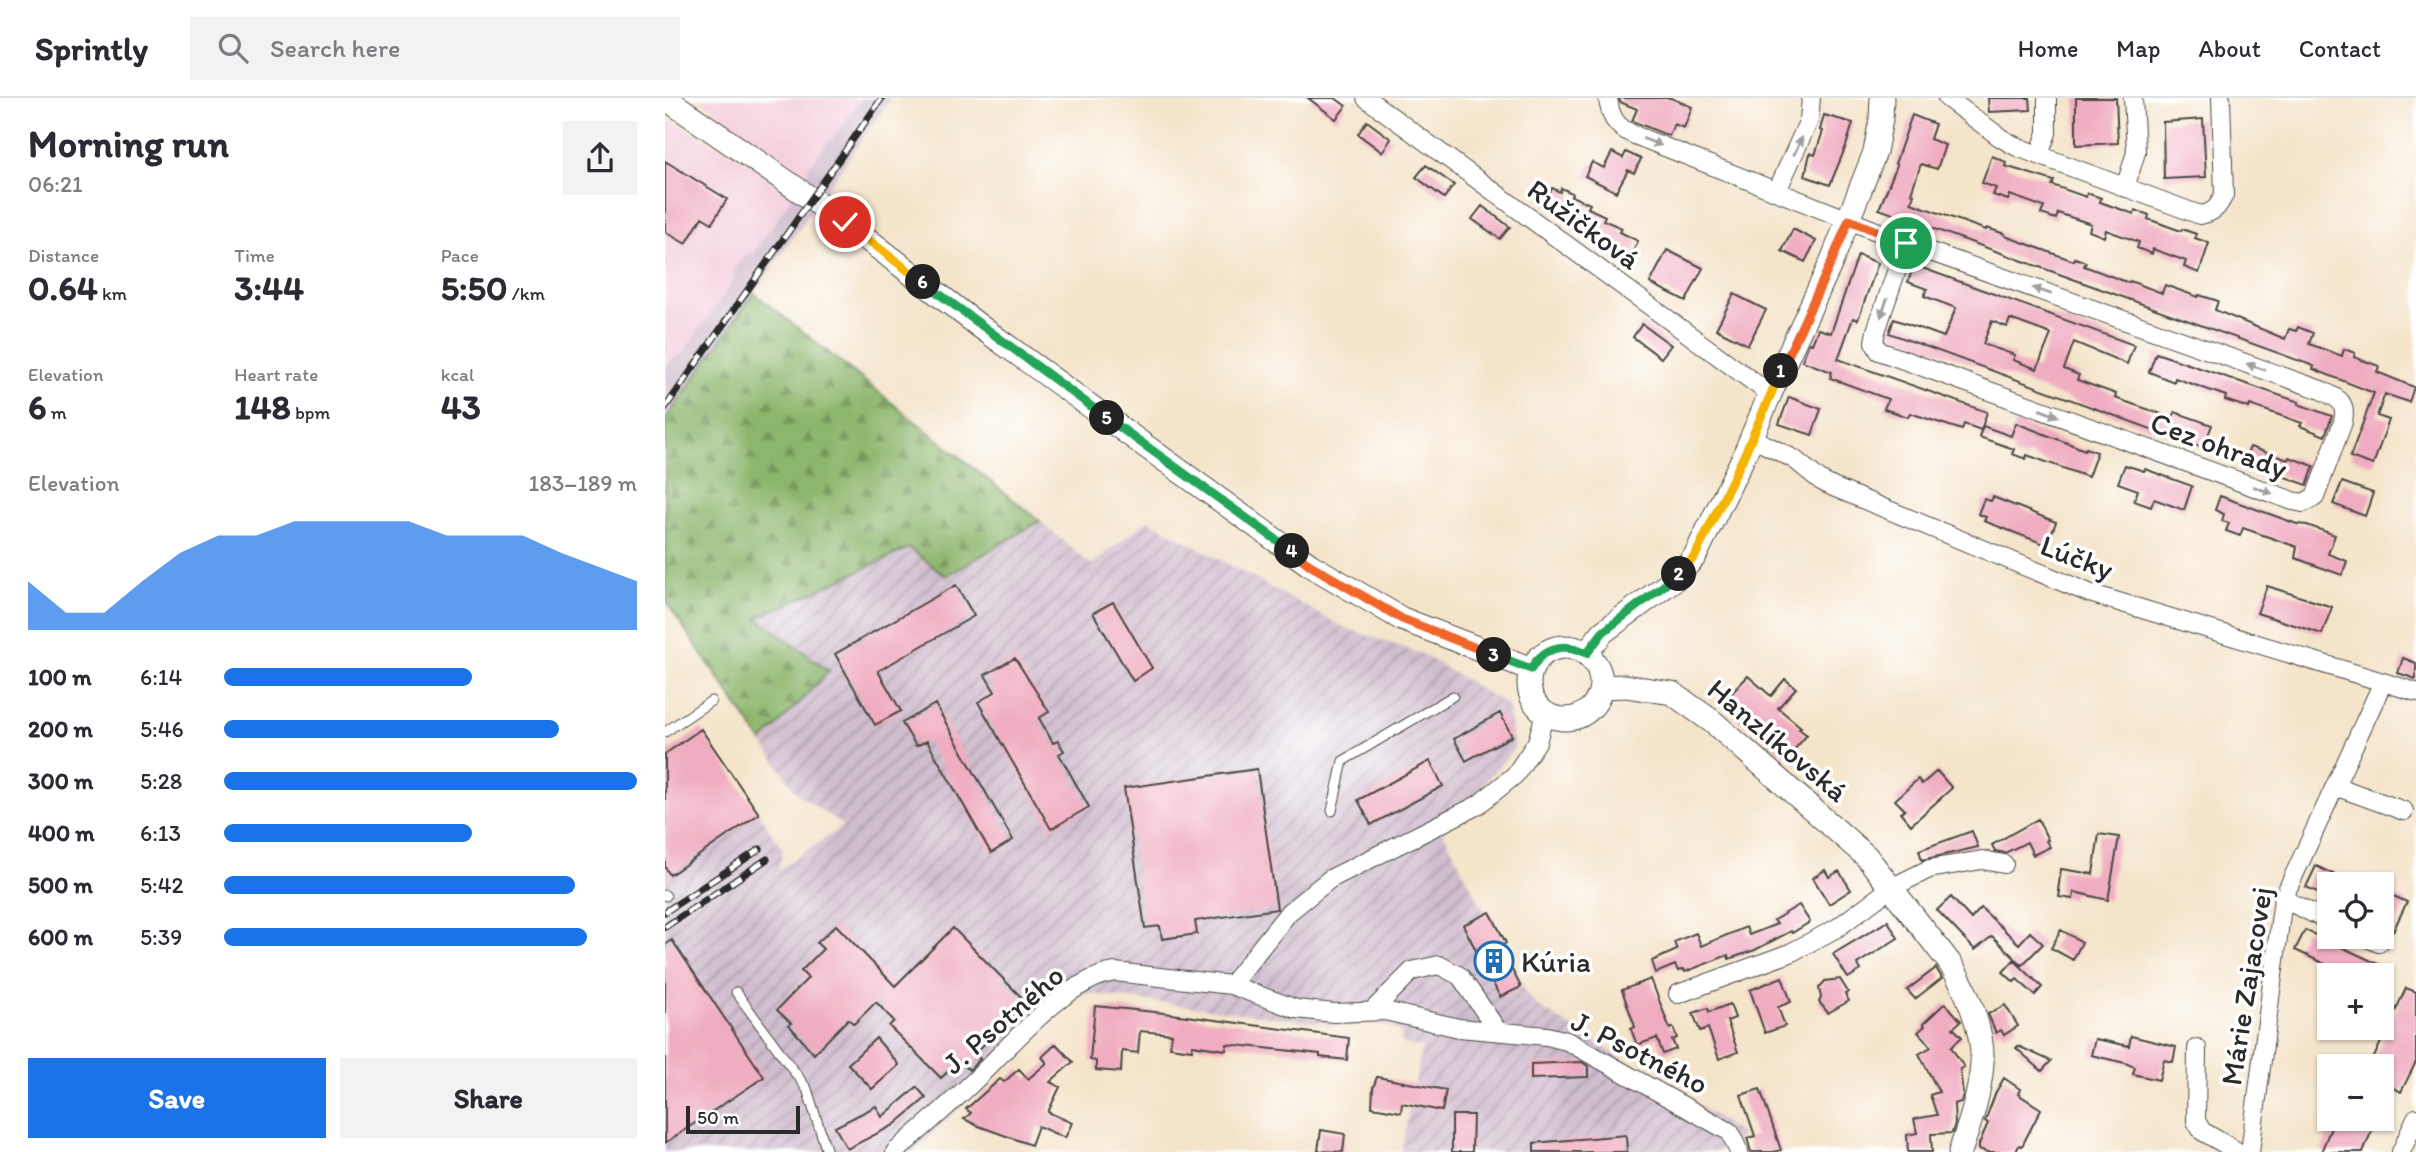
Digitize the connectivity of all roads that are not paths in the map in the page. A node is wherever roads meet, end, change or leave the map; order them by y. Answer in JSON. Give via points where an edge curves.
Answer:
{"nodes":[{"id":1,"x":665,"y":98,"type":"edge"},
{"id":2,"x":1366,"y":98,"type":"edge"},
{"id":3,"x":1608,"y":98,"type":"edge"},
{"id":4,"x":1811,"y":98,"type":"edge"},
{"id":5,"x":1882,"y":98,"type":"edge"},
{"id":6,"x":1947,"y":98,"type":"edge"},
{"id":7,"x":2047,"y":98,"type":"edge"},
{"id":8,"x":2133,"y":98,"type":"edge"},
{"id":9,"x":2221,"y":98,"type":"edge"},
{"id":10,"x":2039,"y":155,"type":"junction"},
{"id":11,"x":2125,"y":188,"type":"junction"},
{"id":12,"x":1777,"y":191,"type":"junction"},
{"id":13,"x":1849,"y":220,"type":"junction"},
{"id":14,"x":1906,"y":243,"type":"junction"},
{"id":15,"x":1770,"y":394,"type":"junction"},
{"id":16,"x":1752,"y":438,"type":"junction"},
{"id":17,"x":1587,"y":653,"type":"junction"},
{"id":18,"x":1531,"y":669,"type":"junction"},
{"id":19,"x":1601,"y":687,"type":"junction"},
{"id":20,"x":2400,"y":687,"type":"edge"},
{"id":21,"x":1453,"y":696,"type":"dead end"},
{"id":22,"x":711,"y":701,"type":"dead end"},
{"id":23,"x":1545,"y":713,"type":"junction"},
{"id":24,"x":665,"y":732,"type":"edge"},
{"id":25,"x":2335,"y":786,"type":"junction"},
{"id":26,"x":1332,"y":811,"type":"dead end"},
{"id":27,"x":2404,"y":811,"type":"dead end"},
{"id":28,"x":2004,"y":864,"type":"dead end"},
{"id":29,"x":1891,"y":888,"type":"junction"},
{"id":30,"x":2283,"y":899,"type":"junction"},
{"id":31,"x":2317,"y":915,"type":"edge"},
{"id":32,"x":1231,"y":985,"type":"junction"},
{"id":33,"x":736,"y":992,"type":"dead end"},
{"id":34,"x":1678,"y":996,"type":"dead end"},
{"id":35,"x":1372,"y":1011,"type":"junction"},
{"id":36,"x":1498,"y":1031,"type":"junction"},
{"id":37,"x":2197,"y":1048,"type":"dead end"},
{"id":38,"x":2416,"y":1118,"type":"edge"},
{"id":39,"x":827,"y":1152,"type":"edge"},
{"id":40,"x":895,"y":1152,"type":"edge"},
{"id":41,"x":1739,"y":1152,"type":"edge"},
{"id":42,"x":1960,"y":1152,"type":"edge"},
{"id":43,"x":2238,"y":1152,"type":"edge"},
{"id":44,"x":2250,"y":1152,"type":"edge"},
{"id":45,"x":2400,"y":1152,"type":"edge"}],
"edges":[{"from":1,"to":18,"type":"street","via":[[845,222],[1310,565],[1402,619]]},
{"from":2,"to":15,"type":"street","name":"Ružičková"},
{"from":3,"to":12,"type":"street","name":"Cez ohrady","one_way":true,"via":[[1621,130]]},
{"from":12,"to":4,"type":"street","one_way":true,"via":[[1809,120]]},
{"from":5,"to":13,"type":"street","via":[[1875,152]]},
{"from":6,"to":10,"type":"street","via":[[2001,138]]},
{"from":7,"to":10,"type":"street","via":[[2047,132]]},
{"from":8,"to":11,"type":"street","via":[[2136,152]]},
{"from":9,"to":11,"type":"street","via":[[2225,181],[2218,207],[2200,215]]},
{"from":10,"to":11,"type":"street"},
{"from":12,"to":13,"type":"street","name":"Cez ohrady"},
{"from":13,"to":14,"type":"street","name":"Cez ohrady"},
{"from":13,"to":15,"type":"street"},
{"from":14,"to":14,"type":"street","name":"Cez ohrady","one_way":true,"via":[[1876,331],[1874,342],[1879,351],[2293,501],[2303,503],[2315,497],[2343,422],[2345,410],[2339,400]]},
{"from":15,"to":16,"type":"street"},
{"from":16,"to":17,"type":"street","via":[[1695,556],[1675,579],[1603,632]]},
{"from":16,"to":20,"type":"street","name":"Lúčky","via":[[1794,459],[1833,487],[2075,588]]},
{"from":17,"to":18,"type":"street","via":[[1566,646],[1555,648],[1545,652]]},
{"from":17,"to":19,"type":"street","via":[[1600,672]]},
{"from":18,"to":23,"type":"street","via":[[1532,698]]},
{"from":19,"to":23,"type":"street","via":[[1585,713],[1565,719]]},
{"from":19,"to":29,"type":"street","name":"Hanzlíkovská","via":[[1672,693],[1713,722],[1847,839]]},
{"from":20,"to":25,"type":"street","name":"Márie Zajacovej"},
{"from":21,"to":26,"type":"lane","via":[[1343,761]]},
{"from":22,"to":24,"type":"lane"},
{"from":23,"to":32,"type":"street","via":[[1537,742],[1515,775],[1478,805],[1330,879],[1289,912]]},
{"from":25,"to":27,"type":"street"},
{"from":25,"to":30,"type":"street","name":"Márie Zajacovej"},
{"from":28,"to":29,"type":"street","via":[[1982,860],[1929,869]]},
{"from":29,"to":34,"type":"street","via":[[1837,928],[1790,953]]},
{"from":29,"to":42,"type":"street","name":"Hanzlíkovská","via":[[1959,976],[1981,1042],[1979,1087]]},
{"from":30,"to":31,"type":"street"},
{"from":30,"to":44,"type":"street","name":"Márie Zajacovej"},
{"from":32,"to":35,"type":"street","name":"J. Psotného","via":[[1296,1009]]},
{"from":32,"to":40,"type":"street","name":"J. Psotného","via":[[1100,974],[1039,1016]]},
{"from":33,"to":39,"type":"lane","via":[[807,1089]]},
{"from":35,"to":36,"type":"street","name":"J. Psotného"},
{"from":35,"to":36,"type":"street","via":[[1412,971],[1439,965],[1459,976]]},
{"from":36,"to":41,"type":"street","name":"J. Psotného","via":[[1567,1041],[1730,1132]]},
{"from":37,"to":43,"type":"street","via":[[2196,1121],[2202,1131]]},
{"from":38,"to":45,"type":"street"}]}
